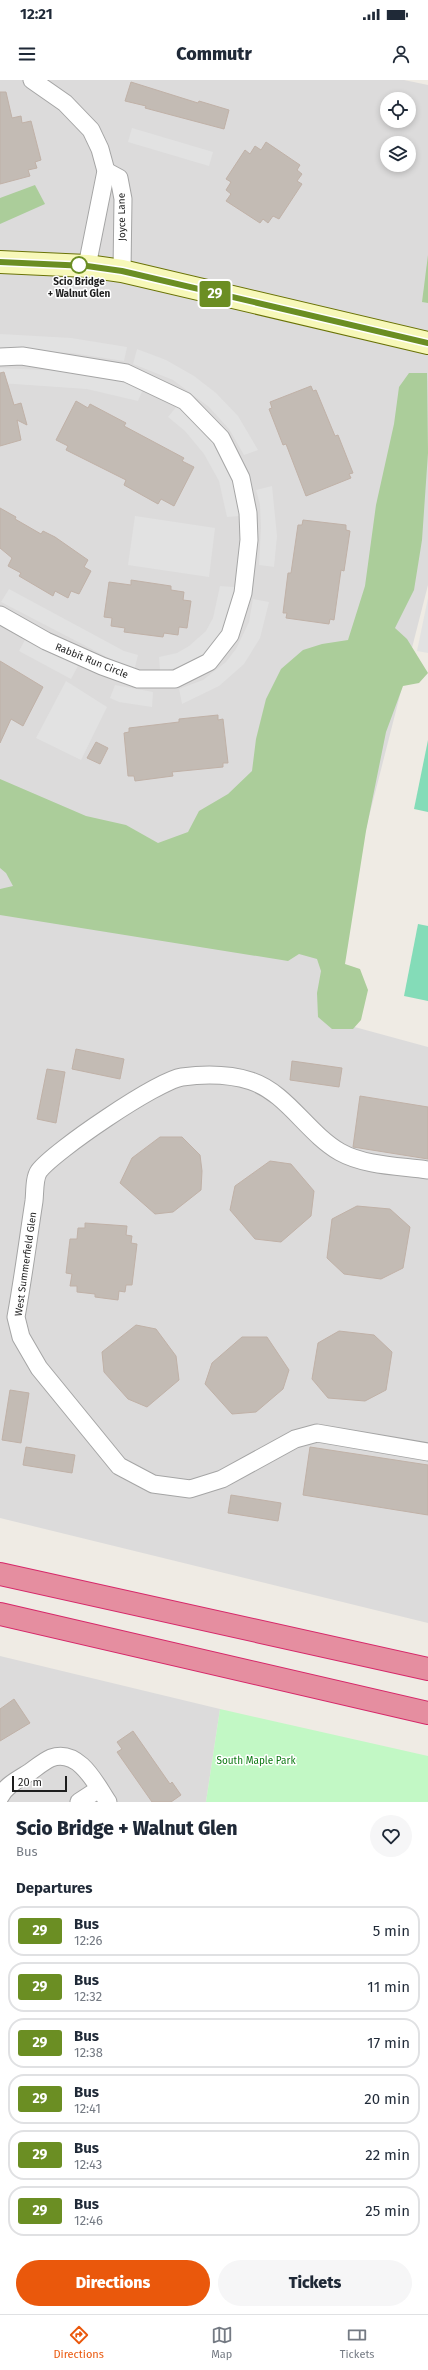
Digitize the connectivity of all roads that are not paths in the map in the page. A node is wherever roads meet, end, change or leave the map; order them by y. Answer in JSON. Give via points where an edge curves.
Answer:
{"nodes":[{"id":1,"x":32,"y":80,"type":"edge"},
{"id":2,"x":106,"y":171,"type":"junction"},
{"id":3,"x":0,"y":262,"type":"edge"},
{"id":4,"x":87,"y":266,"type":"junction"},
{"id":5,"x":122,"y":271,"type":"junction"},
{"id":6,"x":428,"y":343,"type":"edge"},
{"id":7,"x":0,"y":357,"type":"edge"},
{"id":8,"x":0,"y":615,"type":"edge"},
{"id":9,"x":428,"y":1170,"type":"edge"},
{"id":10,"x":428,"y":1452,"type":"edge"},
{"id":11,"x":0,"y":1574,"type":"edge"},
{"id":12,"x":0,"y":1614,"type":"edge"},
{"id":13,"x":428,"y":1669,"type":"edge"},
{"id":14,"x":428,"y":1713,"type":"edge"},
{"id":15,"x":104,"y":1795,"type":"edge"},
{"id":16,"x":0,"y":1797,"type":"edge"},
{"id":17,"x":79,"y":1802,"type":"edge"}],
"edges":[{"from":1,"to":2,"type":"street","name":"Joyce Lane","via":[[65,103],[91,130]]},
{"from":2,"to":4,"type":"street","name":"Joyce Lane"},
{"from":2,"to":5,"type":"street","name":"Joyce Lane","via":[[119,178],[123,199]]},
{"from":3,"to":4,"type":"street"},
{"from":4,"to":5,"type":"street"},
{"from":5,"to":6,"type":"street"},
{"from":7,"to":8,"type":"street","name":"Rabbit Run Circle","via":[[22,356],[126,373],[185,401],[221,438],[241,478],[248,513],[249,540],[243,593],[230,635],[209,662],[175,679],[138,679],[102,666],[46,641]]},
{"from":9,"to":10,"type":"street","name":"West Summerfield Glen","via":[[354,1159],[338,1151],[271,1092],[251,1081],[220,1075],[180,1077],[150,1090],[72,1142],[38,1172],[16,1317],[21,1337],[39,1368],[114,1461],[153,1484],[190,1490],[222,1479],[295,1439],[317,1433]]},
{"from":11,"to":13,"type":"highway"},
{"from":12,"to":14,"type":"highway"},
{"from":15,"to":16,"type":"street","via":[[85,1768],[76,1761],[60,1757],[51,1758],[4,1788]]},
{"from":15,"to":17,"type":"street"}]}
